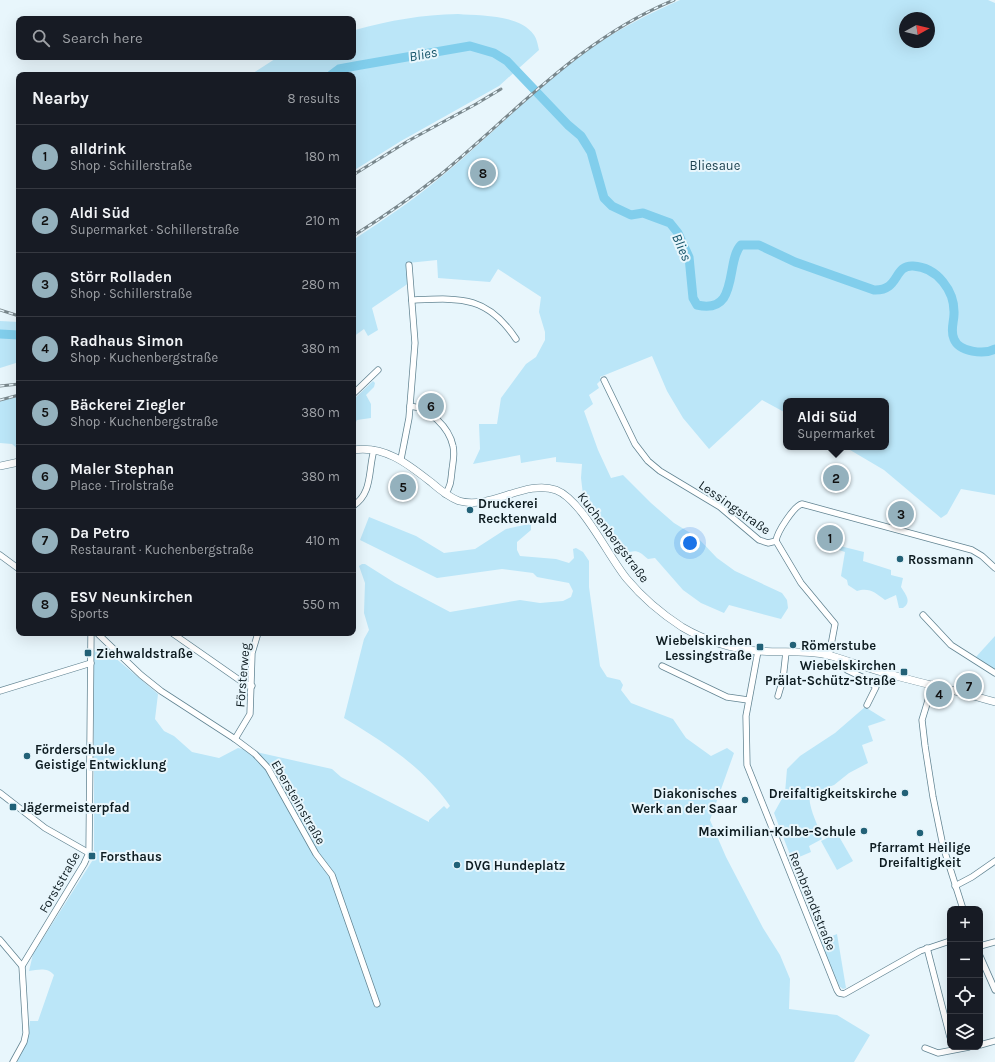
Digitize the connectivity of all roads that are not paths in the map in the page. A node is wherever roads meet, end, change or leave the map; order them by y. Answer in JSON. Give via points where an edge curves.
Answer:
{"nodes":[{"id":1,"x":409,"y":265,"type":"dead end"},
{"id":2,"x":412,"y":300,"type":"junction"},
{"id":3,"x":516,"y":339,"type":"dead end"},
{"id":4,"x":378,"y":370,"type":"dead end"},
{"id":5,"x":604,"y":380,"type":"dead end"},
{"id":6,"x":356,"y":391,"type":"edge"},
{"id":7,"x":410,"y":406,"type":"junction"},
{"id":8,"x":356,"y":450,"type":"edge"},
{"id":9,"x":374,"y":450,"type":"junction"},
{"id":10,"x":401,"y":460,"type":"junction"},
{"id":11,"x":16,"y":463,"type":"edge"},
{"id":12,"x":0,"y":466,"type":"edge"},
{"id":13,"x":445,"y":494,"type":"junction"},
{"id":14,"x":356,"y":504,"type":"edge"},
{"id":15,"x":776,"y":541,"type":"junction"},
{"id":16,"x":0,"y":555,"type":"edge"},
{"id":17,"x":16,"y":567,"type":"edge"},
{"id":18,"x":995,"y":568,"type":"edge"},
{"id":19,"x":922,"y":615,"type":"dead end"},
{"id":20,"x":91,"y":636,"type":"edge"},
{"id":21,"x":99,"y":636,"type":"edge"},
{"id":22,"x":176,"y":636,"type":"edge"},
{"id":23,"x":257,"y":636,"type":"edge"},
{"id":24,"x":758,"y":651,"type":"junction"},
{"id":25,"x":786,"y":652,"type":"junction"},
{"id":26,"x":829,"y":656,"type":"junction"},
{"id":27,"x":848,"y":662,"type":"junction"},
{"id":28,"x":91,"y":663,"type":"junction"},
{"id":29,"x":662,"y":666,"type":"dead end"},
{"id":30,"x":995,"y":673,"type":"edge"},
{"id":31,"x":933,"y":684,"type":"junction"},
{"id":32,"x":252,"y":686,"type":"junction"},
{"id":33,"x":0,"y":691,"type":"edge"},
{"id":34,"x":778,"y":696,"type":"dead end"},
{"id":35,"x":748,"y":700,"type":"junction"},
{"id":36,"x":995,"y":702,"type":"edge"},
{"id":37,"x":867,"y":705,"type":"dead end"},
{"id":38,"x":235,"y":739,"type":"junction"},
{"id":39,"x":0,"y":793,"type":"edge"},
{"id":40,"x":89,"y":853,"type":"junction"},
{"id":41,"x":995,"y":861,"type":"edge"},
{"id":42,"x":955,"y":886,"type":"junction"},
{"id":43,"x":962,"y":906,"type":"edge"},
{"id":44,"x":0,"y":940,"type":"edge"},
{"id":45,"x":947,"y":942,"type":"edge"},
{"id":46,"x":995,"y":942,"type":"edge"},
{"id":47,"x":983,"y":945,"type":"edge"},
{"id":48,"x":927,"y":948,"type":"junction"},
{"id":49,"x":983,"y":963,"type":"edge"},
{"id":50,"x":22,"y":966,"type":"junction"},
{"id":51,"x":995,"y":990,"type":"edge"},
{"id":52,"x":377,"y":1004,"type":"dead end"},
{"id":53,"x":947,"y":1025,"type":"edge"},
{"id":54,"x":995,"y":1041,"type":"edge"},
{"id":55,"x":983,"y":1044,"type":"edge"},
{"id":56,"x":925,"y":1048,"type":"dead end"},
{"id":57,"x":954,"y":1050,"type":"edge"},
{"id":58,"x":13,"y":1062,"type":"edge"}],
"edges":[{"from":1,"to":2,"type":"street"},
{"from":2,"to":3,"type":"street","via":[[451,299],[478,304],[498,316]]},
{"from":2,"to":7,"type":"street","via":[[415,343]]},
{"from":4,"to":6,"type":"street"},
{"from":5,"to":15,"type":"street","name":"Lessingstraße","via":[[635,444],[648,461],[720,507],[759,540],[768,543]]},
{"from":7,"to":10,"type":"street"},
{"from":7,"to":13,"type":"street","via":[[422,408],[430,413],[451,440],[454,456],[450,484]]},
{"from":8,"to":9,"type":"main road","name":"Kuchenbergstraße"},
{"from":9,"to":10,"type":"main road","name":"Kuchenbergstraße"},
{"from":9,"to":14,"type":"street","via":[[368,487]]},
{"from":10,"to":13,"type":"main road","name":"Kuchenbergstraße"},
{"from":11,"to":12,"type":"main road"},
{"from":13,"to":24,"type":"main road","name":"Kuchenbergstraße","via":[[473,503],[539,488],[562,493],[580,511],[627,578],[662,611],[684,628],[704,637],[734,647]]},
{"from":15,"to":18,"type":"street","via":[[777,535],[796,506],[802,504],[972,550]]},
{"from":15,"to":26,"type":"street","name":"Lessingstraße","via":[[801,583],[835,624]]},
{"from":16,"to":17,"type":"street"},
{"from":19,"to":30,"type":"street","via":[[951,645]]},
{"from":20,"to":28,"type":"street","name":"Forststraße"},
{"from":21,"to":38,"type":"street","name":"Ebersteinstraße","via":[[161,691]]},
{"from":22,"to":32,"type":"street","via":[[245,684]]},
{"from":23,"to":32,"type":"street","name":"Försterweg","via":[[252,654]]},
{"from":24,"to":25,"type":"main road","name":"Kuchenbergstraße"},
{"from":24,"to":35,"type":"street","name":"Rembrandtstraße"},
{"from":25,"to":26,"type":"main road","name":"Kuchenbergstraße"},
{"from":25,"to":34,"type":"street"},
{"from":26,"to":27,"type":"main road","name":"Kuchenbergstraße"},
{"from":27,"to":31,"type":"main road","name":"Kuchenbergstraße"},
{"from":27,"to":37,"type":"street","via":[[846,670],[876,687]]},
{"from":28,"to":33,"type":"street"},
{"from":28,"to":40,"type":"street","name":"Forststraße"},
{"from":29,"to":35,"type":"street","via":[[727,697]]},
{"from":31,"to":36,"type":"main road","name":"Kuchenbergstraße"},
{"from":31,"to":42,"type":"street","via":[[922,725],[933,797]]},
{"from":32,"to":38,"type":"street","name":"Försterweg","via":[[250,714]]},
{"from":35,"to":48,"type":"street","name":"Rembrandtstraße","via":[[745,731],[748,771],[837,990],[842,994]]},
{"from":38,"to":52,"type":"street","name":"Ebersteinstraße","via":[[268,768],[316,854],[332,875]]},
{"from":39,"to":40,"type":"street","via":[[46,828]]},
{"from":40,"to":50,"type":"street","name":"Forststraße"},
{"from":41,"to":42,"type":"street"},
{"from":42,"to":43,"type":"street"},
{"from":44,"to":50,"type":"street"},
{"from":45,"to":48,"type":"street"},
{"from":46,"to":47,"type":"street"},
{"from":48,"to":53,"type":"street"},
{"from":49,"to":51,"type":"street"},
{"from":50,"to":58,"type":"street","via":[[26,1033]]},
{"from":54,"to":55,"type":"street"},
{"from":56,"to":57,"type":"street","via":[[938,1053]]}]}
